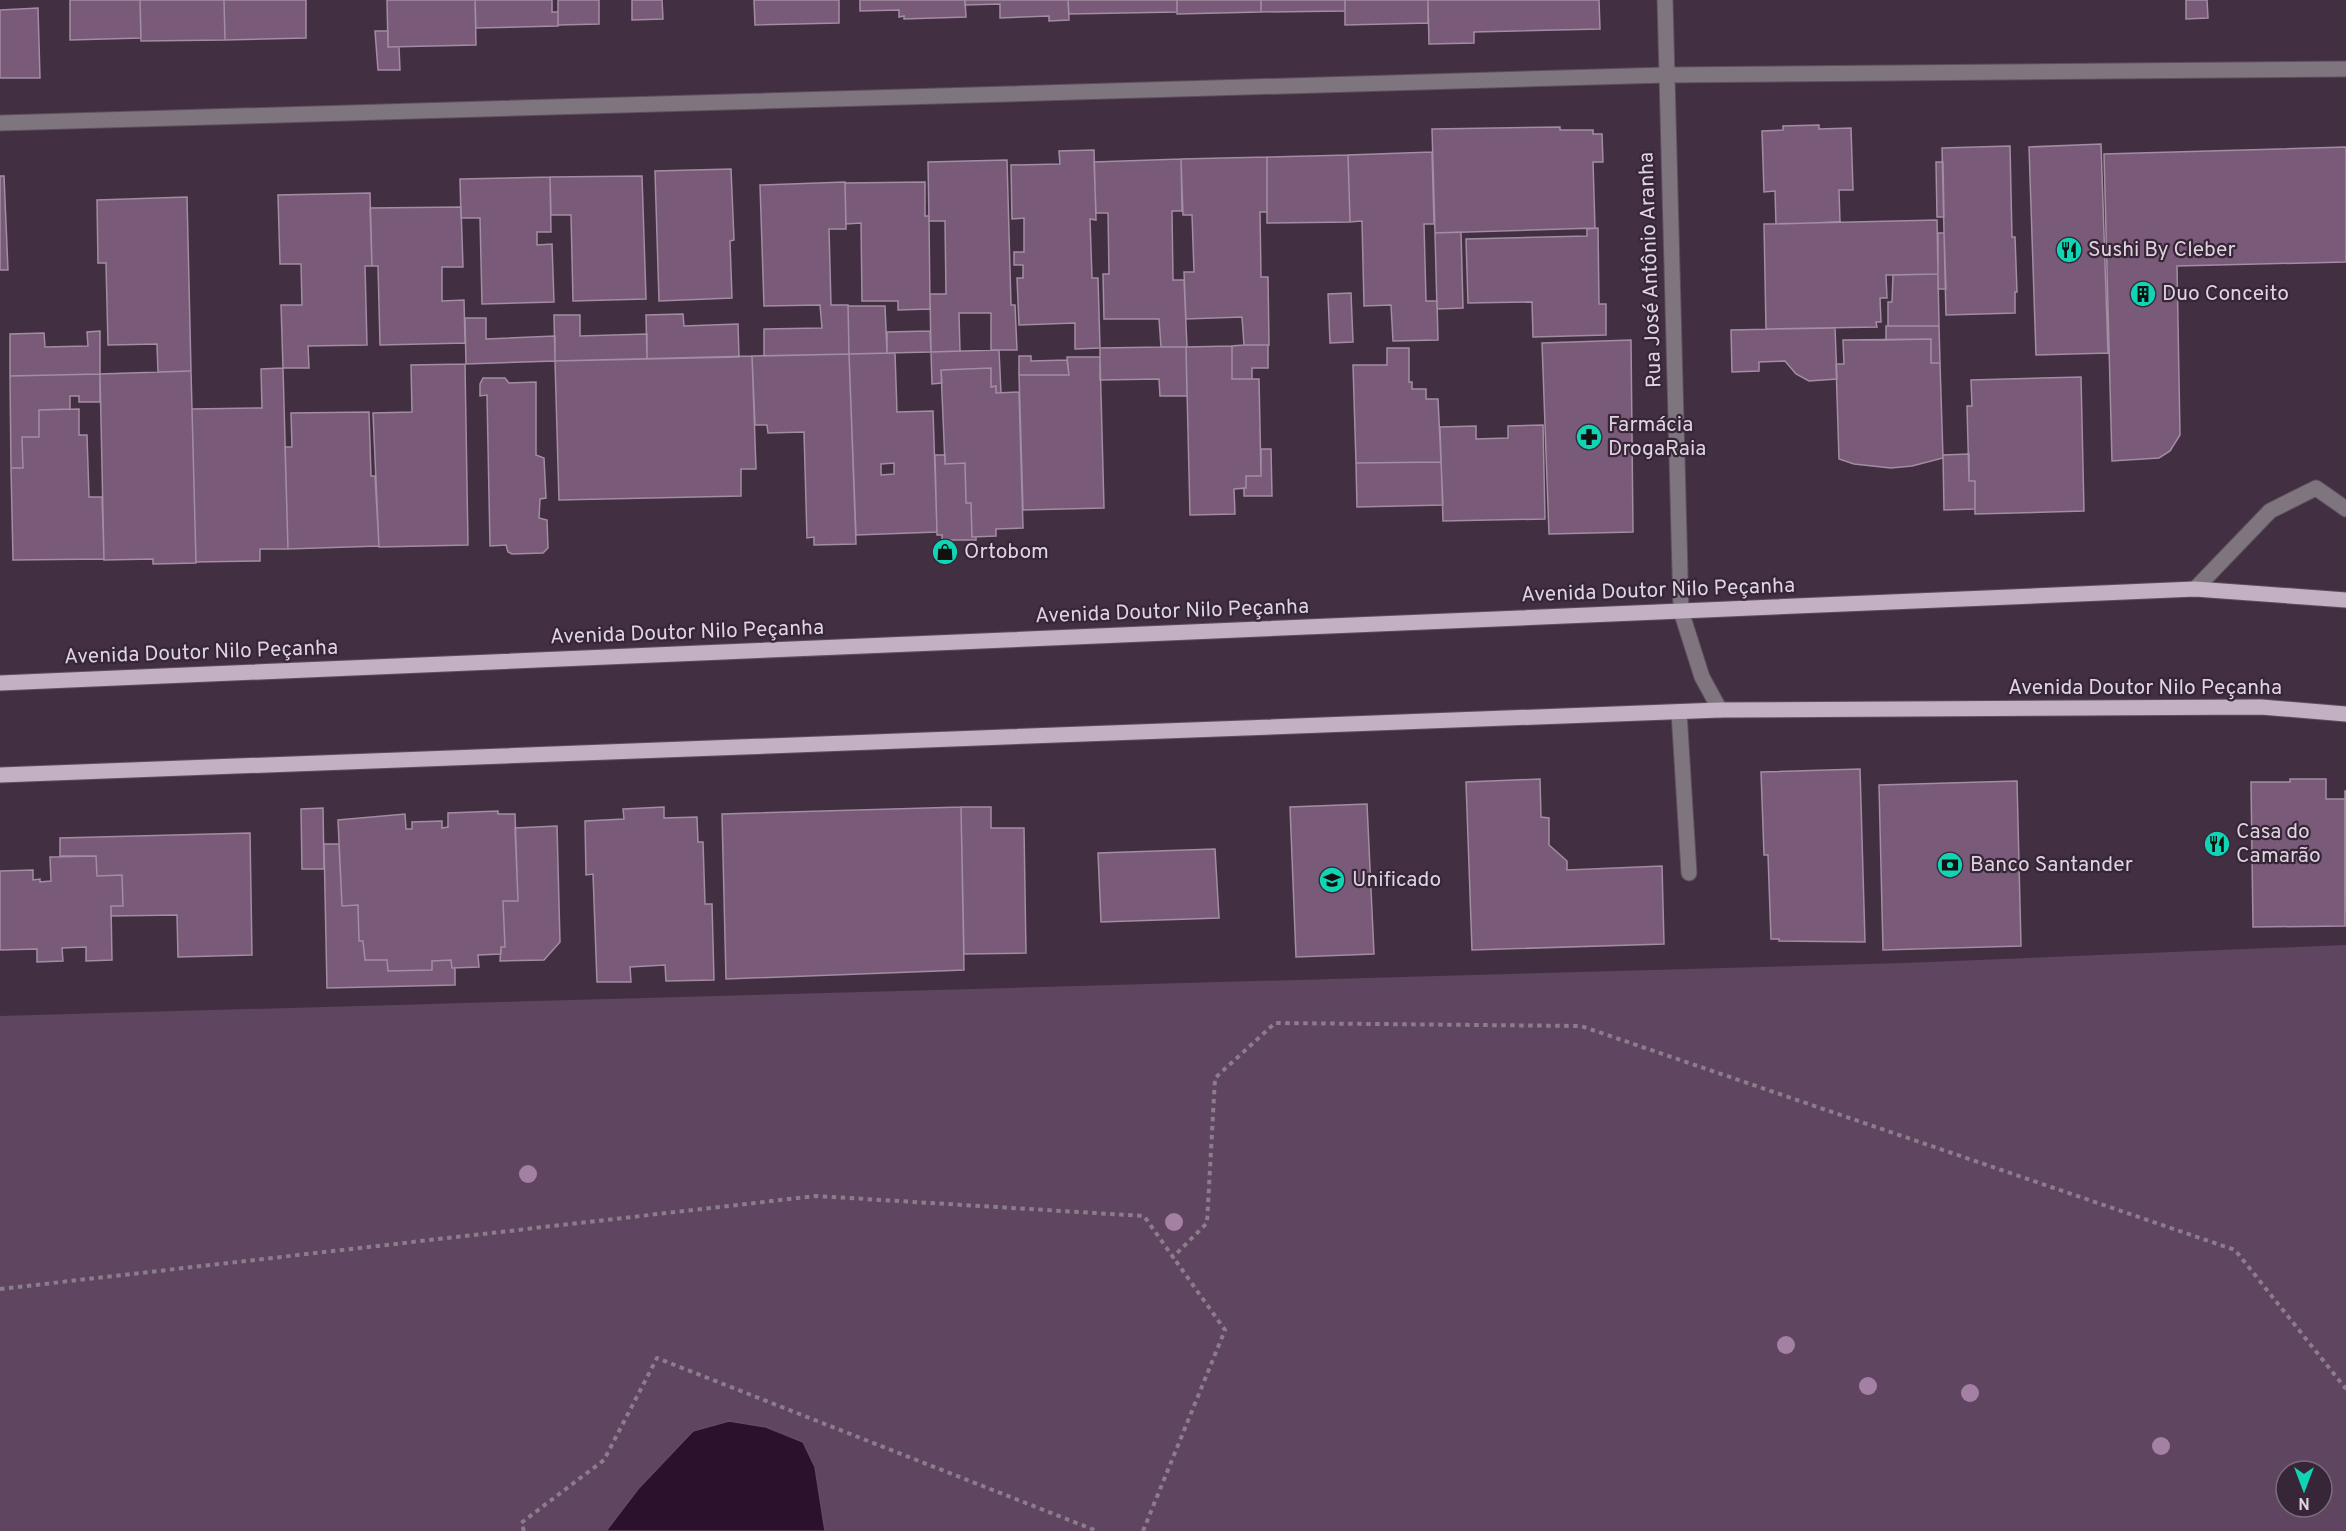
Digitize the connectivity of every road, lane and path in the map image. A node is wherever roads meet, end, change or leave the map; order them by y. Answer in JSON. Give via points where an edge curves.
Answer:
{"nodes":[{"id":1,"x":1665,"y":0,"type":"edge"},
{"id":2,"x":2346,"y":69,"type":"edge"},
{"id":3,"x":1666,"y":75,"type":"junction"},
{"id":4,"x":0,"y":123,"type":"edge"},
{"id":5,"x":2346,"y":509,"type":"edge"},
{"id":6,"x":2194,"y":589,"type":"junction"},
{"id":7,"x":2346,"y":600,"type":"edge"},
{"id":8,"x":1681,"y":611,"type":"junction"},
{"id":9,"x":0,"y":683,"type":"edge"},
{"id":10,"x":1720,"y":710,"type":"junction"},
{"id":11,"x":1678,"y":712,"type":"junction"},
{"id":12,"x":2346,"y":714,"type":"edge"},
{"id":13,"x":0,"y":775,"type":"edge"},
{"id":14,"x":1689,"y":873,"type":"dead end"},
{"id":15,"x":1173,"y":1257,"type":"junction"},
{"id":16,"x":0,"y":1289,"type":"edge"},
{"id":17,"x":2346,"y":1389,"type":"edge"},
{"id":18,"x":525,"y":1531,"type":"edge"},
{"id":19,"x":1098,"y":1531,"type":"edge"},
{"id":20,"x":1143,"y":1531,"type":"edge"}],
"edges":[{"from":1,"to":3,"type":"street","name":"Rua José Antônio Aranha"},
{"from":2,"to":3,"type":"street"},
{"from":3,"to":4,"type":"street"},
{"from":3,"to":8,"type":"street","name":"Rua José Antônio Aranha"},
{"from":5,"to":6,"type":"street","via":[[2316,488],[2270,511]]},
{"from":6,"to":7,"type":"main road","name":"Avenida Doutor Nilo Peçanha"},
{"from":6,"to":8,"type":"main road","name":"Avenida Doutor Nilo Peçanha"},
{"from":8,"to":9,"type":"main road","name":"Avenida Doutor Nilo Peçanha"},
{"from":8,"to":10,"type":"street","name":"Rua José Antônio Aranha","via":[[1702,677]]},
{"from":10,"to":11,"type":"main road","name":"Avenida Doutor Nilo Peçanha"},
{"from":10,"to":12,"type":"main road","name":"Avenida Doutor Nilo Peçanha","via":[[2262,707]]},
{"from":11,"to":13,"type":"main road","name":"Avenida Doutor Nilo Peçanha"},
{"from":11,"to":14,"type":"street"},
{"from":15,"to":16,"type":"path","via":[[1144,1216],[816,1196]]},
{"from":15,"to":17,"type":"path","via":[[1207,1223],[1215,1078],[1275,1023],[1581,1026],[2235,1250]]},
{"from":15,"to":20,"type":"path","via":[[1226,1330]]},
{"from":18,"to":19,"type":"path","via":[[521,1523],[604,1460],[657,1358]]}]}
